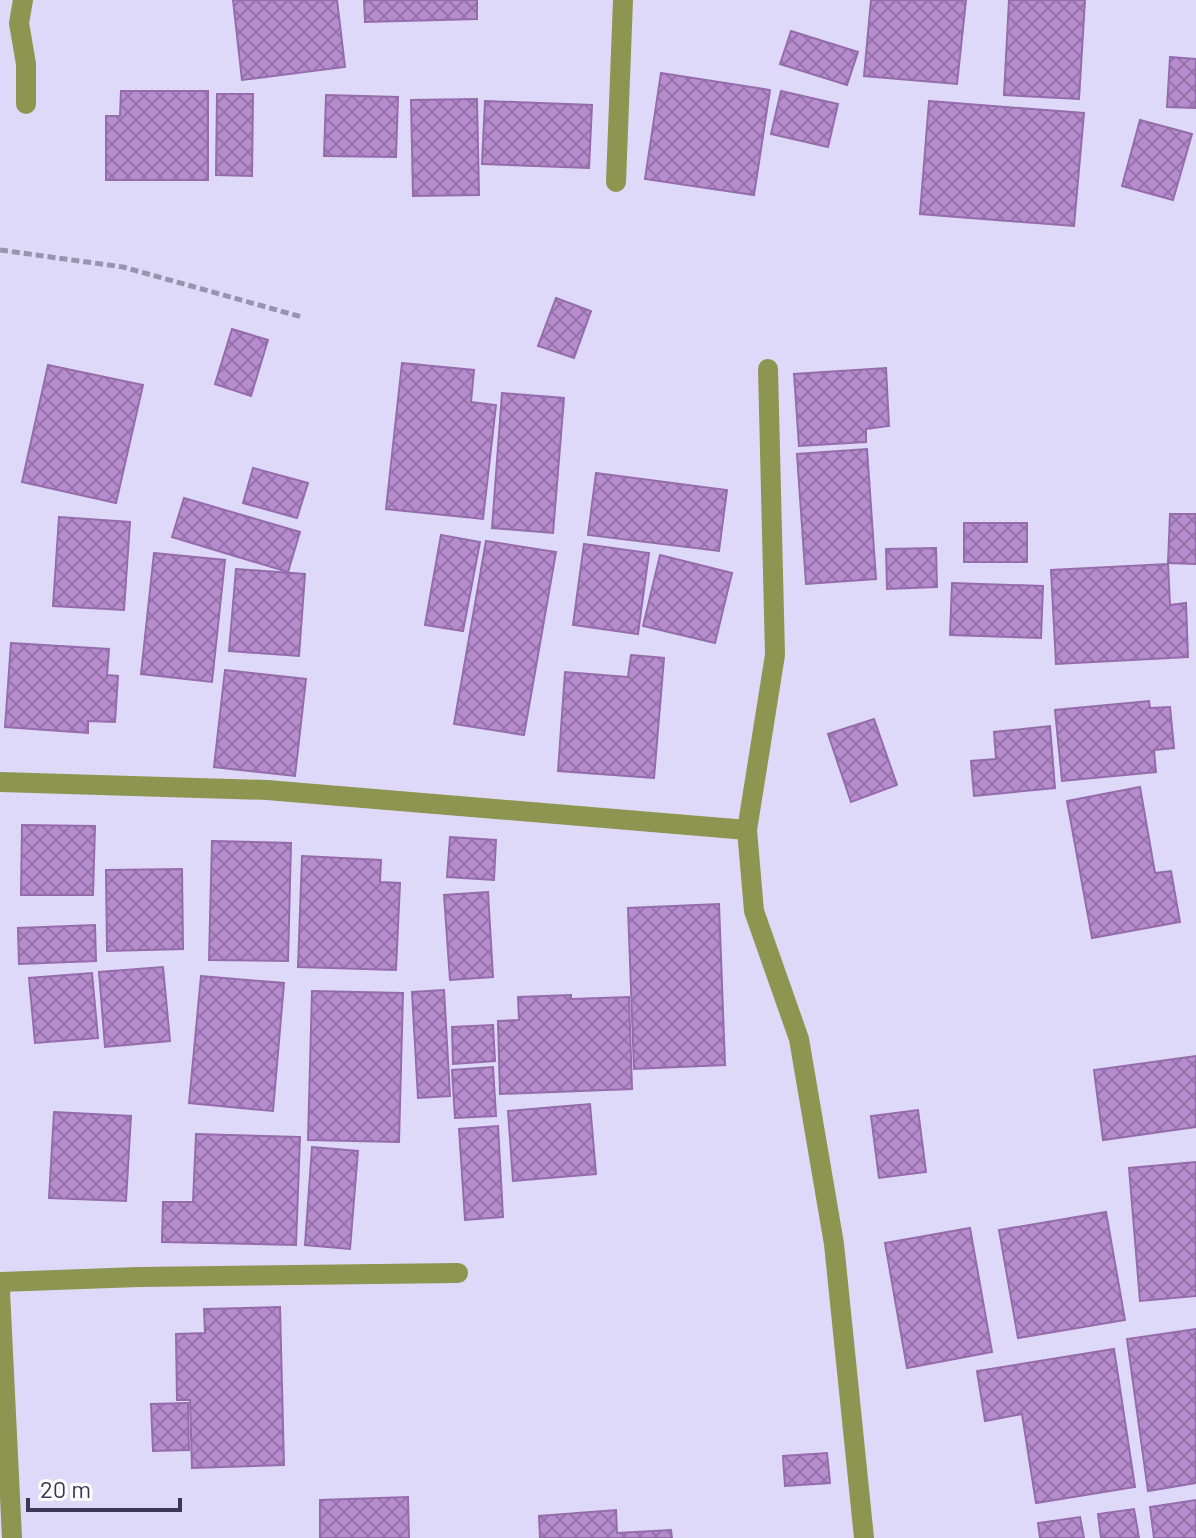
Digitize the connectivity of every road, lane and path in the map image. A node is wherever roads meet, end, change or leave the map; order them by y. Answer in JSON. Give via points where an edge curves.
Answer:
{"nodes":[{"id":1,"x":23,"y":0,"type":"edge"},
{"id":2,"x":623,"y":0,"type":"edge"},
{"id":3,"x":26,"y":104,"type":"dead end"},
{"id":4,"x":616,"y":182,"type":"dead end"},
{"id":5,"x":0,"y":250,"type":"edge"},
{"id":6,"x":302,"y":317,"type":"dead end"},
{"id":7,"x":768,"y":369,"type":"dead end"},
{"id":8,"x":0,"y":782,"type":"edge"},
{"id":9,"x":747,"y":830,"type":"junction"},
{"id":10,"x":458,"y":1273,"type":"dead end"},
{"id":11,"x":0,"y":1282,"type":"edge"},
{"id":12,"x":0,"y":1291,"type":"edge"},
{"id":13,"x":12,"y":1538,"type":"edge"},
{"id":14,"x":864,"y":1538,"type":"edge"}],
"edges":[{"from":1,"to":3,"type":"street","via":[[19,23]]},
{"from":2,"to":4,"type":"street"},
{"from":5,"to":6,"type":"path","via":[[123,267]]},
{"from":7,"to":9,"type":"street","via":[[775,655]]},
{"from":8,"to":9,"type":"street","via":[[267,790]]},
{"from":9,"to":14,"type":"street","via":[[754,911],[799,1039],[834,1244]]},
{"from":10,"to":11,"type":"street"},
{"from":12,"to":13,"type":"street"}]}
